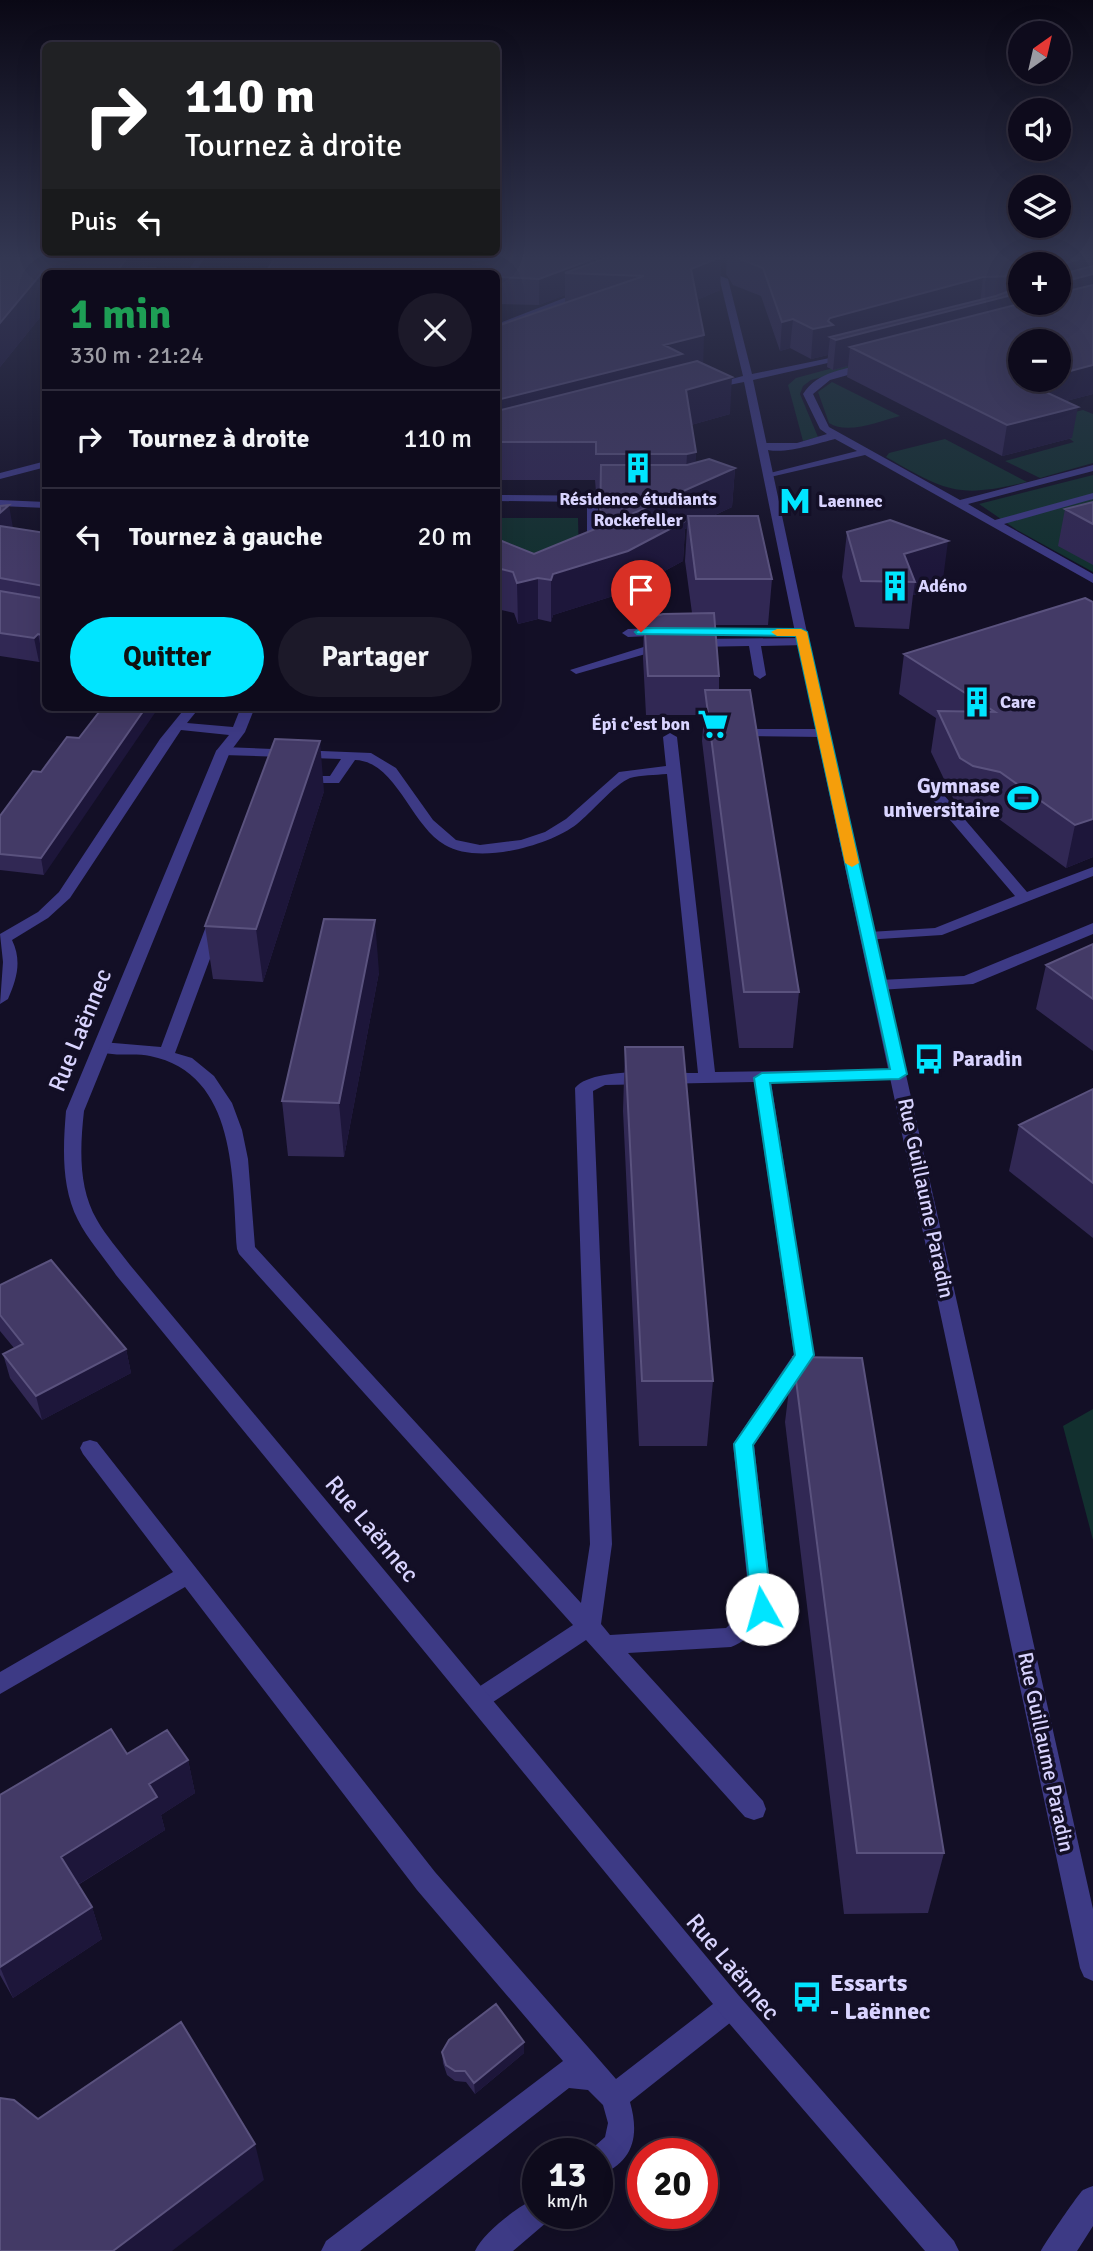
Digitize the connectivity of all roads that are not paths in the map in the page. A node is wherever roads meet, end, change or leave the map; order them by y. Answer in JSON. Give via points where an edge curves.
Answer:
{"nodes":[{"id":1,"x":744,"y":362,"type":"edge"},
{"id":2,"x":823,"y":362,"type":"edge"},
{"id":3,"x":875,"y":365,"type":"edge"},
{"id":4,"x":748,"y":377,"type":"junction"},
{"id":5,"x":699,"y":389,"type":"edge"},
{"id":6,"x":836,"y":435,"type":"junction"},
{"id":7,"x":763,"y":446,"type":"junction"},
{"id":8,"x":866,"y":452,"type":"junction"},
{"id":9,"x":42,"y":465,"type":"edge"},
{"id":10,"x":1093,"y":468,"type":"edge"},
{"id":11,"x":0,"y":476,"type":"edge"},
{"id":12,"x":770,"y":476,"type":"junction"},
{"id":13,"x":1093,"y":496,"type":"edge"},
{"id":14,"x":500,"y":498,"type":"edge"},
{"id":15,"x":592,"y":499,"type":"junction"},
{"id":16,"x":632,"y":499,"type":"edge"},
{"id":17,"x":0,"y":503,"type":"edge"},
{"id":18,"x":957,"y":504,"type":"junction"},
{"id":19,"x":42,"y":505,"type":"edge"},
{"id":20,"x":993,"y":524,"type":"junction"},
{"id":21,"x":589,"y":563,"type":"edge"},
{"id":22,"x":1093,"y":579,"type":"edge"},
{"id":23,"x":628,"y":633,"type":"dead end"},
{"id":24,"x":802,"y":637,"type":"junction"},
{"id":25,"x":754,"y":642,"type":"junction"},
{"id":26,"x":576,"y":670,"type":"dead end"},
{"id":27,"x":760,"y":675,"type":"dead end"},
{"id":28,"x":191,"y":711,"type":"edge"},
{"id":29,"x":197,"y":711,"type":"edge"},
{"id":30,"x":246,"y":711,"type":"edge"},
{"id":31,"x":178,"y":726,"type":"junction"},
{"id":32,"x":216,"y":730,"type":"junction"},
{"id":33,"x":238,"y":732,"type":"junction"},
{"id":34,"x":745,"y":733,"type":"edge"},
{"id":35,"x":823,"y":733,"type":"junction"},
{"id":36,"x":670,"y":737,"type":"dead end"},
{"id":37,"x":223,"y":751,"type":"junction"},
{"id":38,"x":351,"y":755,"type":"junction"},
{"id":39,"x":673,"y":769,"type":"junction"},
{"id":40,"x":283,"y":779,"type":"edge"},
{"id":41,"x":926,"y":783,"type":"dead end"},
{"id":42,"x":1093,"y":871,"type":"edge"},
{"id":43,"x":1024,"y":898,"type":"junction"},
{"id":44,"x":224,"y":902,"type":"edge"},
{"id":45,"x":1093,"y":928,"type":"edge"},
{"id":46,"x":869,"y":937,"type":"junction"},
{"id":47,"x":2,"y":939,"type":"edge"},
{"id":48,"x":879,"y":985,"type":"junction"},
{"id":49,"x":0,"y":999,"type":"edge"},
{"id":50,"x":102,"y":1046,"type":"junction"},
{"id":51,"x":166,"y":1055,"type":"junction"},
{"id":52,"x":899,"y":1074,"type":"junction"},
{"id":53,"x":762,"y":1078,"type":"junction"},
{"id":54,"x":707,"y":1079,"type":"junction"},
{"id":55,"x":90,"y":1448,"type":"dead end"},
{"id":56,"x":188,"y":1574,"type":"junction"},
{"id":57,"x":589,"y":1626,"type":"junction"},
{"id":58,"x":605,"y":1645,"type":"junction"},
{"id":59,"x":0,"y":1684,"type":"edge"},
{"id":60,"x":479,"y":1699,"type":"junction"},
{"id":61,"x":754,"y":1809,"type":"dead end"},
{"id":62,"x":1093,"y":1968,"type":"edge"},
{"id":63,"x":731,"y":2006,"type":"junction"},
{"id":64,"x":594,"y":2077,"type":"junction"},
{"id":65,"x":615,"y":2097,"type":"junction"},
{"id":66,"x":613,"y":2149,"type":"edge"},
{"id":67,"x":1093,"y":2200,"type":"edge"},
{"id":68,"x":522,"y":2224,"type":"edge"},
{"id":69,"x":336,"y":2251,"type":"edge"},
{"id":70,"x":490,"y":2251,"type":"edge"},
{"id":71,"x":944,"y":2251,"type":"edge"},
{"id":72,"x":1056,"y":2251,"type":"edge"}],
"edges":[{"from":1,"to":4,"type":"street","name":"Rue Guillaume Paradin"},
{"from":2,"to":4,"type":"street"},
{"from":3,"to":6,"type":"street","via":[[825,379],[810,390],[825,429]]},
{"from":4,"to":5,"type":"street"},
{"from":4,"to":7,"type":"street","name":"Rue Guillaume Paradin"},
{"from":6,"to":7,"type":"street","via":[[797,446]]},
{"from":6,"to":8,"type":"street"},
{"from":7,"to":12,"type":"street","name":"Rue Guillaume Paradin"},
{"from":8,"to":12,"type":"street"},
{"from":8,"to":18,"type":"street"},
{"from":9,"to":11,"type":"street"},
{"from":10,"to":18,"type":"street"},
{"from":12,"to":24,"type":"street","name":"Rue Guillaume Paradin"},
{"from":13,"to":20,"type":"street"},
{"from":14,"to":15,"type":"street"},
{"from":15,"to":16,"type":"street"},
{"from":15,"to":21,"type":"street","via":[[593,558]]},
{"from":17,"to":19,"type":"street"},
{"from":18,"to":20,"type":"street"},
{"from":20,"to":22,"type":"street"},
{"from":23,"to":24,"type":"street"},
{"from":24,"to":25,"type":"street"},
{"from":24,"to":35,"type":"street","name":"Rue Guillaume Paradin"},
{"from":25,"to":26,"type":"street","via":[[670,643]]},
{"from":25,"to":27,"type":"street"},
{"from":28,"to":31,"type":"street"},
{"from":29,"to":32,"type":"street"},
{"from":30,"to":33,"type":"street","name":"Rue Laënnec"},
{"from":31,"to":32,"type":"street"},
{"from":31,"to":47,"type":"street","via":[[65,895],[43,915]]},
{"from":32,"to":33,"type":"street"},
{"from":32,"to":37,"type":"street"},
{"from":33,"to":37,"type":"street","name":"Rue Laënnec"},
{"from":34,"to":35,"type":"street"},
{"from":35,"to":46,"type":"street","name":"Rue Guillaume Paradin"},
{"from":36,"to":39,"type":"street"},
{"from":37,"to":38,"type":"street"},
{"from":37,"to":50,"type":"street","name":"Rue Laënnec"},
{"from":38,"to":39,"type":"street","via":[[366,756],[391,771],[428,823],[451,844],[480,849],[523,844],[550,835],[624,775]]},
{"from":38,"to":40,"type":"street","via":[[334,780]]},
{"from":39,"to":54,"type":"street"},
{"from":41,"to":43,"type":"street"},
{"from":42,"to":43,"type":"street"},
{"from":43,"to":46,"type":"street","via":[[937,932]]},
{"from":44,"to":51,"type":"street"},
{"from":45,"to":48,"type":"street","via":[[967,981]]},
{"from":46,"to":48,"type":"street","name":"Rue Guillaume Paradin"},
{"from":47,"to":49,"type":"street","via":[[12,969]]},
{"from":48,"to":52,"type":"street","name":"Rue Guillaume Paradin"},
{"from":50,"to":51,"type":"street"},
{"from":50,"to":60,"type":"street","name":"Rue Laënnec","via":[[75,1111],[71,1144],[73,1174],[88,1220],[123,1270]]},
{"from":51,"to":57,"type":"street","via":[[208,1077],[226,1105],[236,1134],[246,1249]]},
{"from":52,"to":53,"type":"street"},
{"from":52,"to":62,"type":"street","name":"Rue Guillaume Paradin"},
{"from":53,"to":54,"type":"street"},
{"from":53,"to":58,"type":"street","via":[[804,1355],[743,1444],[762,1609],[731,1637]]},
{"from":54,"to":57,"type":"street","via":[[602,1080],[584,1087],[601,1544]]},
{"from":55,"to":56,"type":"street"},
{"from":56,"to":59,"type":"street"},
{"from":56,"to":64,"type":"street","via":[[426,1881]]},
{"from":57,"to":58,"type":"street"},
{"from":57,"to":60,"type":"street"},
{"from":58,"to":61,"type":"street"},
{"from":60,"to":63,"type":"street","name":"Rue Laënnec"},
{"from":63,"to":65,"type":"street"},
{"from":63,"to":71,"type":"street","name":"Rue Laënnec"},
{"from":64,"to":65,"type":"street"},
{"from":64,"to":69,"type":"street","via":[[565,2074]]},
{"from":65,"to":66,"type":"street","via":[[622,2123]]},
{"from":67,"to":72,"type":"street"},
{"from":68,"to":70,"type":"street"}]}
